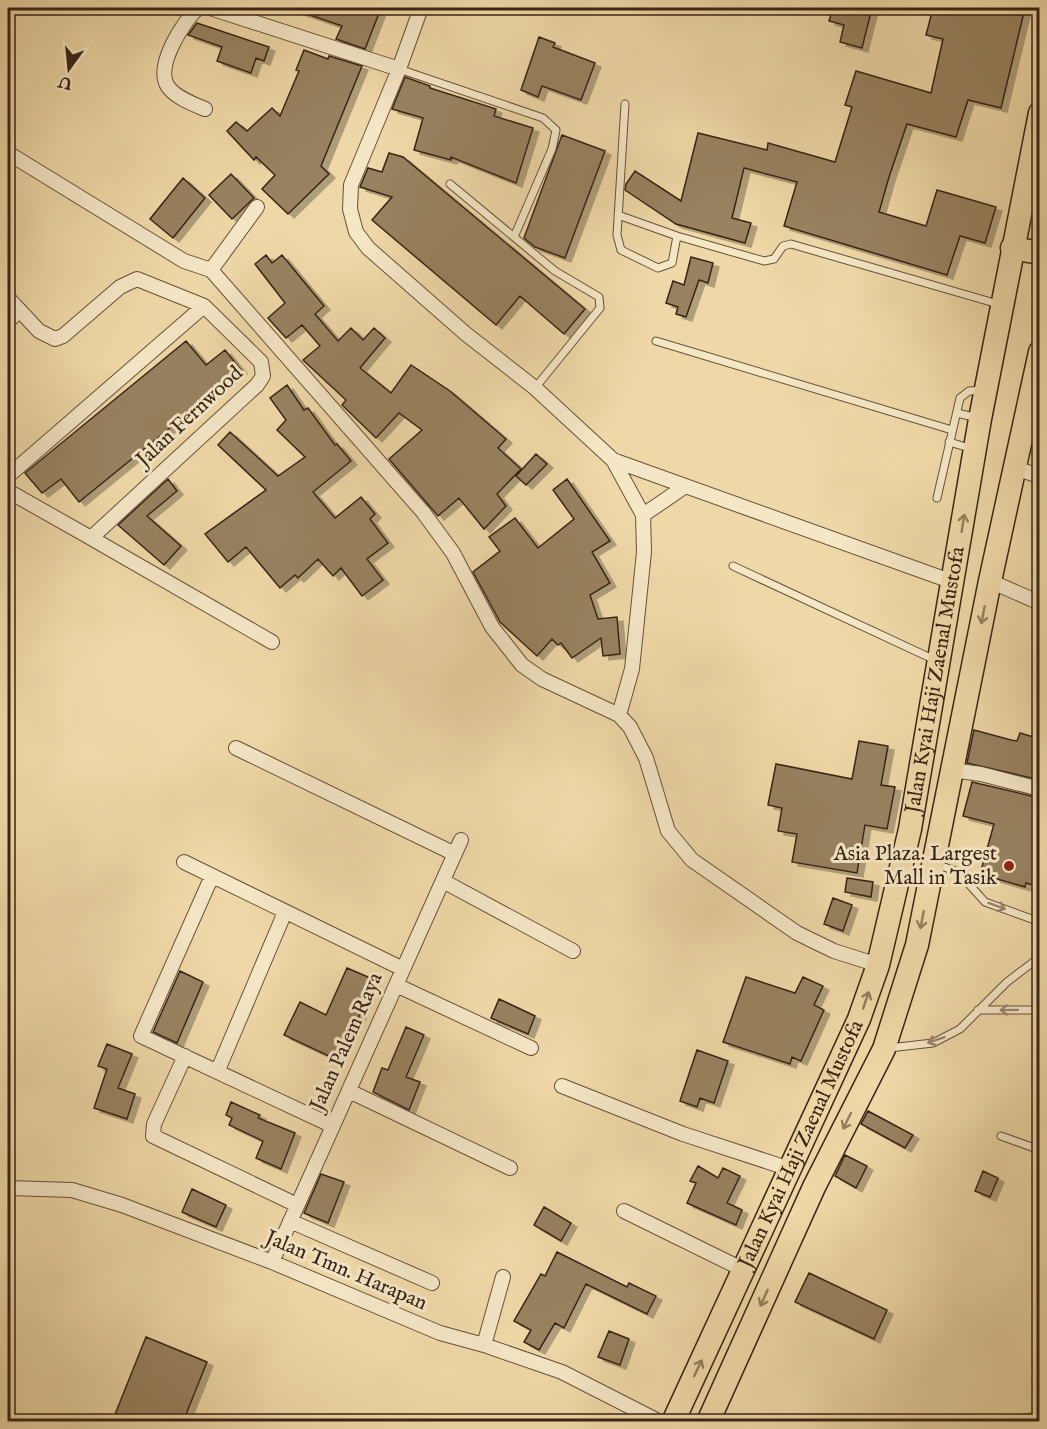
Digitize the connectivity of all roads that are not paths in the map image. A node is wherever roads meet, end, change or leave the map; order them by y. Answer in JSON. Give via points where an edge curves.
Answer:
{"nodes":[{"id":1,"x":198,"y":8,"type":"edge"},
{"id":2,"x":210,"y":8,"type":"edge"},
{"id":3,"x":421,"y":8,"type":"edge"},
{"id":4,"x":399,"y":69,"type":"junction"},
{"id":5,"x":625,"y":104,"type":"dead end"},
{"id":6,"x":206,"y":109,"type":"dead end"},
{"id":7,"x":1040,"y":113,"type":"edge"},
{"id":8,"x":8,"y":153,"type":"edge"},
{"id":9,"x":450,"y":184,"type":"dead end"},
{"id":10,"x":257,"y":207,"type":"dead end"},
{"id":11,"x":618,"y":215,"type":"junction"},
{"id":12,"x":676,"y":236,"type":"junction"},
{"id":13,"x":514,"y":237,"type":"junction"},
{"id":14,"x":1012,"y":248,"type":"junction"},
{"id":15,"x":1040,"y":253,"type":"edge"},
{"id":16,"x":211,"y":270,"type":"junction"},
{"id":17,"x":8,"y":298,"type":"edge"},
{"id":18,"x":204,"y":306,"type":"junction"},
{"id":19,"x":1003,"y":306,"type":"junction"},
{"id":20,"x":19,"y":311,"type":"junction"},
{"id":21,"x":8,"y":321,"type":"edge"},
{"id":22,"x":656,"y":341,"type":"dead end"},
{"id":23,"x":1040,"y":352,"type":"edge"},
{"id":24,"x":1037,"y":376,"type":"edge"},
{"id":25,"x":535,"y":388,"type":"junction"},
{"id":26,"x":987,"y":390,"type":"junction"},
{"id":27,"x":957,"y":413,"type":"junction"},
{"id":28,"x":980,"y":419,"type":"junction"},
{"id":29,"x":952,"y":430,"type":"junction"},
{"id":30,"x":949,"y":442,"type":"junction"},
{"id":31,"x":975,"y":450,"type":"junction"},
{"id":32,"x":614,"y":460,"type":"junction"},
{"id":33,"x":1014,"y":468,"type":"junction"},
{"id":34,"x":8,"y":476,"type":"edge"},
{"id":35,"x":1040,"y":476,"type":"edge"},
{"id":36,"x":684,"y":487,"type":"junction"},
{"id":37,"x":8,"y":492,"type":"edge"},
{"id":38,"x":937,"y":498,"type":"dead end"},
{"id":39,"x":643,"y":515,"type":"junction"},
{"id":40,"x":92,"y":538,"type":"junction"},
{"id":41,"x":733,"y":566,"type":"dead end"},
{"id":42,"x":990,"y":581,"type":"junction"},
{"id":43,"x":953,"y":582,"type":"junction"},
{"id":44,"x":1040,"y":603,"type":"edge"},
{"id":45,"x":272,"y":642,"type":"dead end"},
{"id":46,"x":940,"y":663,"type":"junction"},
{"id":47,"x":619,"y":715,"type":"junction"},
{"id":48,"x":236,"y":748,"type":"dead end"},
{"id":49,"x":952,"y":770,"type":"junction"},
{"id":50,"x":917,"y":787,"type":"junction"},
{"id":51,"x":1040,"y":789,"type":"edge"},
{"id":52,"x":948,"y":801,"type":"junction"},
{"id":53,"x":461,"y":840,"type":"dead end"},
{"id":54,"x":455,"y":854,"type":"junction"},
{"id":55,"x":184,"y":862,"type":"dead end"},
{"id":56,"x":933,"y":864,"type":"junction"},
{"id":57,"x":212,"y":876,"type":"junction"},
{"id":58,"x":443,"y":881,"type":"junction"},
{"id":59,"x":285,"y":912,"type":"junction"},
{"id":60,"x":1040,"y":922,"type":"edge"},
{"id":61,"x":573,"y":951,"type":"dead end"},
{"id":62,"x":1040,"y":957,"type":"edge"},
{"id":63,"x":878,"y":965,"type":"junction"},
{"id":64,"x":403,"y":969,"type":"junction"},
{"id":65,"x":396,"y":985,"type":"junction"},
{"id":66,"x":978,"y":1010,"type":"junction"},
{"id":67,"x":1040,"y":1010,"type":"edge"},
{"id":68,"x":531,"y":1048,"type":"dead end"},
{"id":69,"x":884,"y":1049,"type":"junction"},
{"id":70,"x":185,"y":1056,"type":"junction"},
{"id":71,"x":839,"y":1062,"type":"junction"},
{"id":72,"x":218,"y":1070,"type":"junction"},
{"id":73,"x":866,"y":1082,"type":"junction"},
{"id":74,"x":562,"y":1086,"type":"dead end"},
{"id":75,"x":349,"y":1091,"type":"junction"},
{"id":76,"x":333,"y":1126,"type":"junction"},
{"id":77,"x":1001,"y":1136,"type":"dead end"},
{"id":78,"x":1040,"y":1150,"type":"edge"},
{"id":79,"x":510,"y":1168,"type":"dead end"},
{"id":80,"x":790,"y":1169,"type":"junction"},
{"id":81,"x":8,"y":1188,"type":"edge"},
{"id":82,"x":297,"y":1205,"type":"junction"},
{"id":83,"x":624,"y":1211,"type":"dead end"},
{"id":84,"x":290,"y":1221,"type":"junction"},
{"id":85,"x":272,"y":1262,"type":"junction"},
{"id":86,"x":744,"y":1270,"type":"junction"},
{"id":87,"x":503,"y":1277,"type":"dead end"},
{"id":88,"x":432,"y":1283,"type":"dead end"},
{"id":89,"x":484,"y":1345,"type":"junction"},
{"id":90,"x":684,"y":1398,"type":"junction"},
{"id":91,"x":1040,"y":1416,"type":"edge"},
{"id":92,"x":710,"y":1417,"type":"edge"},
{"id":93,"x":660,"y":1422,"type":"edge"},
{"id":94,"x":673,"y":1422,"type":"edge"},
{"id":95,"x":994,"y":1422,"type":"edge"}],
"edges":[{"from":1,"to":6,"type":"street","via":[[171,48],[164,78],[168,88],[182,99]]},
{"from":2,"to":4,"type":"street"},
{"from":3,"to":4,"type":"street"},
{"from":4,"to":13,"type":"lane","via":[[543,118],[556,130],[552,149]]},
{"from":4,"to":25,"type":"street","via":[[351,185],[350,209],[356,231],[368,248],[466,334]]},
{"from":5,"to":11,"type":"lane"},
{"from":7,"to":14,"type":"main road","name":"Jalan Kyai Haji Zaenal Mustofa"},
{"from":8,"to":16,"type":"street","via":[[184,261]]},
{"from":9,"to":13,"type":"lane"},
{"from":10,"to":16,"type":"street"},
{"from":11,"to":12,"type":"lane"},
{"from":11,"to":12,"type":"lane","via":[[621,250],[658,268],[672,263]]},
{"from":12,"to":19,"type":"lane","via":[[764,261],[774,259],[783,246],[791,244]]},
{"from":13,"to":25,"type":"lane","via":[[601,302]]},
{"from":14,"to":15,"type":"main road"},
{"from":14,"to":19,"type":"main road","name":"Jalan Kyai Haji Zaenal Mustofa"},
{"from":16,"to":47,"type":"street","via":[[423,512],[453,553],[492,627],[522,665],[542,680]]},
{"from":17,"to":20,"type":"street"},
{"from":18,"to":20,"type":"street","via":[[145,281],[131,280],[55,339]]},
{"from":18,"to":34,"type":"street"},
{"from":18,"to":40,"type":"street","name":"Jalan Fernwood","via":[[261,362],[263,376]]},
{"from":19,"to":26,"type":"main road","name":"Jalan Kyai Haji Zaenal Mustofa"},
{"from":20,"to":21,"type":"street"},
{"from":22,"to":29,"type":"lane"},
{"from":23,"to":24,"type":"main road","name":"Jalan Kyai Haji Zaenal Mustofa"},
{"from":24,"to":33,"type":"main road","name":"Jalan Kyai Haji Zaenal Mustofa"},
{"from":25,"to":32,"type":"street"},
{"from":26,"to":27,"type":"lane","via":[[964,393]]},
{"from":26,"to":28,"type":"main road","name":"Jalan Kyai Haji Zaenal Mustofa"},
{"from":27,"to":28,"type":"lane"},
{"from":27,"to":29,"type":"lane"},
{"from":28,"to":31,"type":"main road","name":"Jalan Kyai Haji Zaenal Mustofa"},
{"from":29,"to":30,"type":"lane"},
{"from":30,"to":31,"type":"lane"},
{"from":30,"to":38,"type":"lane"},
{"from":43,"to":31,"type":"main road","name":"Jalan Kyai Haji Zaenal Mustofa","one_way":true},
{"from":32,"to":36,"type":"street"},
{"from":32,"to":39,"type":"street"},
{"from":33,"to":35,"type":"street"},
{"from":33,"to":42,"type":"main road","name":"Jalan Kyai Haji Zaenal Mustofa"},
{"from":36,"to":39,"type":"street"},
{"from":36,"to":43,"type":"street"},
{"from":37,"to":40,"type":"street"},
{"from":39,"to":47,"type":"street","via":[[643,576],[632,669]]},
{"from":40,"to":45,"type":"street"},
{"from":41,"to":46,"type":"lane"},
{"from":42,"to":44,"type":"street"},
{"from":42,"to":49,"type":"main road","name":"Jalan Kyai Haji Zaenal Mustofa","one_way":true},
{"from":43,"to":46,"type":"main road","name":"Jalan Kyai Haji Zaenal Mustofa"},
{"from":46,"to":50,"type":"main road","name":"Jalan Kyai Haji Zaenal Mustofa"},
{"from":47,"to":63,"type":"street","via":[[646,758],[668,831],[692,860],[797,933],[834,951]]},
{"from":48,"to":54,"type":"street"},
{"from":49,"to":51,"type":"street"},
{"from":49,"to":52,"type":"main road","name":"Jalan Kyai Haji Zaenal Mustofa"},
{"from":50,"to":52,"type":"main road"},
{"from":50,"to":63,"type":"main road","name":"Jalan Kyai Haji Zaenal Mustofa"},
{"from":52,"to":56,"type":"main road","name":"Jalan Kyai Haji Zaenal Mustofa"},
{"from":53,"to":54,"type":"street","name":"Jalan Palem Raya"},
{"from":54,"to":58,"type":"street","name":"Jalan Palem Raya"},
{"from":55,"to":57,"type":"street"},
{"from":56,"to":60,"type":"lane","one_way":true,"via":[[958,872],[985,902]]},
{"from":56,"to":69,"type":"main road","name":"Jalan Kyai Haji Zaenal Mustofa","one_way":true,"via":[[917,945]]},
{"from":57,"to":59,"type":"street"},
{"from":57,"to":70,"type":"street","via":[[141,1036]]},
{"from":58,"to":61,"type":"street"},
{"from":58,"to":64,"type":"street","name":"Jalan Palem Raya"},
{"from":59,"to":64,"type":"street"},
{"from":59,"to":72,"type":"street"},
{"from":62,"to":66,"type":"lane"},
{"from":71,"to":63,"type":"main road","name":"Jalan Kyai Haji Zaenal Mustofa","one_way":true},
{"from":64,"to":65,"type":"street","name":"Jalan Palem Raya"},
{"from":65,"to":68,"type":"street"},
{"from":65,"to":75,"type":"street","name":"Jalan Palem Raya"},
{"from":67,"to":66,"type":"lane","one_way":true},
{"from":66,"to":69,"type":"lane","one_way":true,"via":[[960,1029],[933,1043]]},
{"from":69,"to":73,"type":"main road","name":"Jalan Kyai Haji Zaenal Mustofa"},
{"from":70,"to":72,"type":"street"},
{"from":70,"to":82,"type":"street","via":[[154,1124],[153,1136]]},
{"from":71,"to":73,"type":"main road"},
{"from":71,"to":80,"type":"main road","name":"Jalan Kyai Haji Zaenal Mustofa"},
{"from":72,"to":76,"type":"street"},
{"from":73,"to":92,"type":"main road","name":"Jalan Kyai Haji Zaenal Mustofa","one_way":true},
{"from":74,"to":80,"type":"street","via":[[683,1134]]},
{"from":75,"to":76,"type":"street","name":"Jalan Palem Raya"},
{"from":75,"to":79,"type":"street"},
{"from":76,"to":82,"type":"street","name":"Jalan Palem Raya"},
{"from":77,"to":78,"type":"lane"},
{"from":80,"to":86,"type":"main road","name":"Jalan Kyai Haji Zaenal Mustofa"},
{"from":81,"to":85,"type":"street","name":"Jalan Tmn. Harapan","via":[[72,1190],[90,1195]]},
{"from":82,"to":84,"type":"street","name":"Jalan Palem Raya"},
{"from":83,"to":86,"type":"street"},
{"from":84,"to":85,"type":"street","name":"Jalan Palem Raya"},
{"from":84,"to":88,"type":"street"},
{"from":85,"to":89,"type":"street","name":"Jalan Tmn. Harapan","via":[[440,1333]]},
{"from":90,"to":86,"type":"main road","name":"Jalan Kyai Haji Zaenal Mustofa","one_way":true},
{"from":87,"to":89,"type":"street"},
{"from":89,"to":93,"type":"street","name":"Jalan Tmn. Harapan","via":[[562,1372]]},
{"from":90,"to":92,"type":"main road"},
{"from":90,"to":94,"type":"main road","name":"Jalan Kyai Haji Zaenal Mustofa"},
{"from":91,"to":95,"type":"lane"}]}
